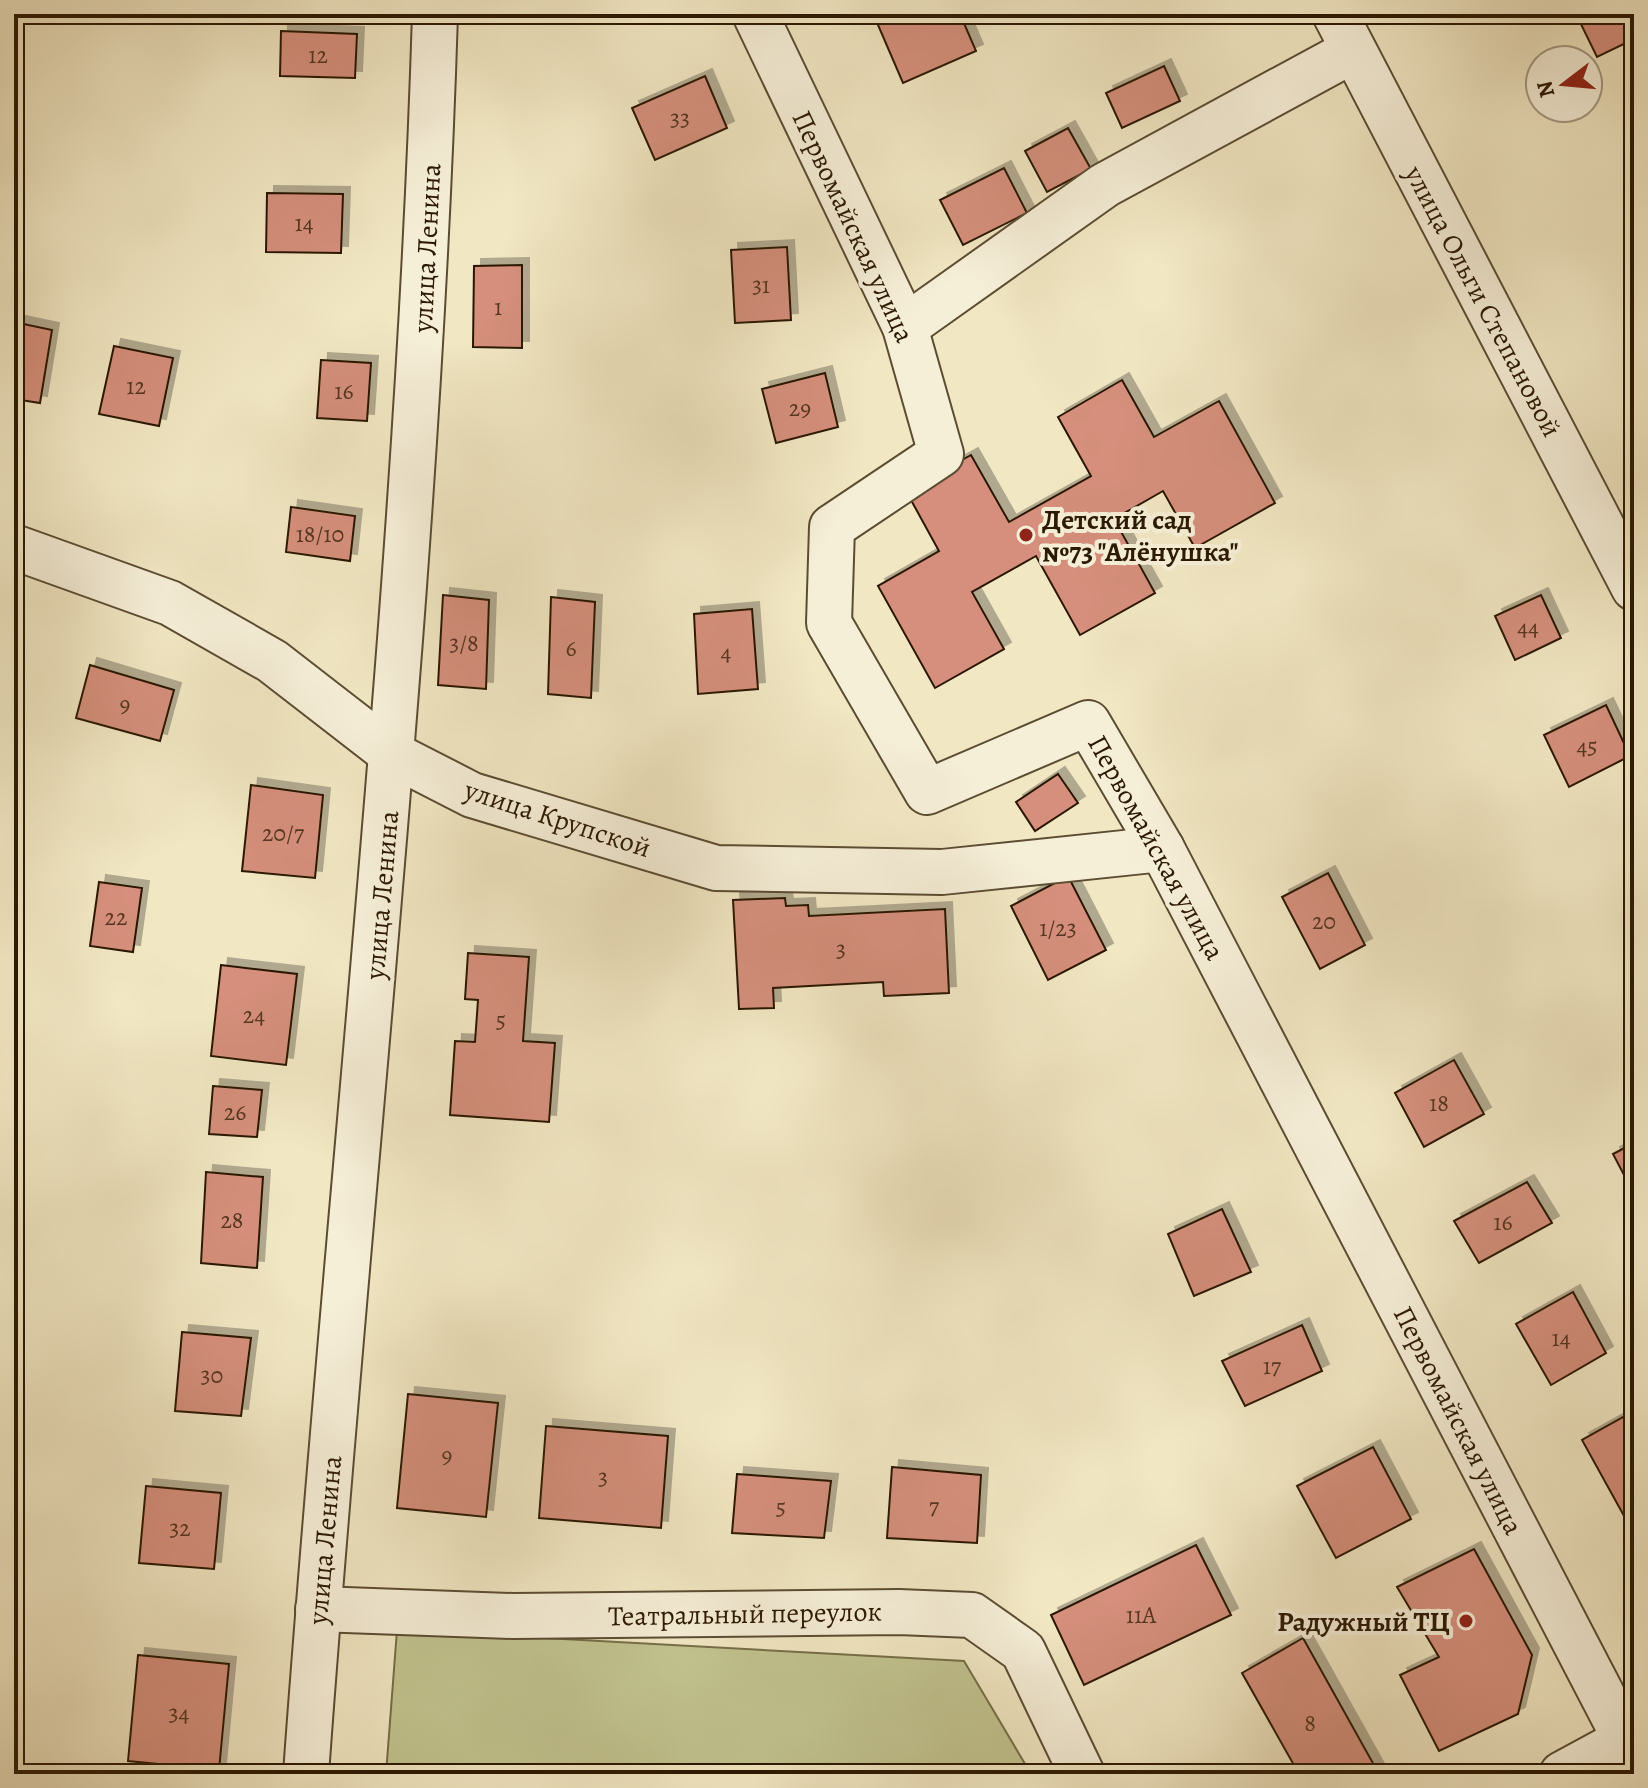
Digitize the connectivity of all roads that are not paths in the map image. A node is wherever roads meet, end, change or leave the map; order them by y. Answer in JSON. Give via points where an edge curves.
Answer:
{"nodes":[{"id":1,"x":435,"y":14,"type":"edge"},
{"id":2,"x":755,"y":14,"type":"edge"},
{"id":3,"x":1344,"y":33,"type":"edge"},
{"id":4,"x":905,"y":327,"type":"junction"},
{"id":5,"x":14,"y":547,"type":"edge"},
{"id":6,"x":1634,"y":588,"type":"edge"},
{"id":7,"x":392,"y":754,"type":"junction"},
{"id":8,"x":1162,"y":849,"type":"junction"},
{"id":9,"x":318,"y":1609,"type":"junction"},
{"id":10,"x":1631,"y":1744,"type":"edge"},
{"id":11,"x":306,"y":1774,"type":"edge"},
{"id":12,"x":1082,"y":1774,"type":"edge"},
{"id":13,"x":1562,"y":1774,"type":"edge"}],
"edges":[{"from":1,"to":7,"type":"street","name":"улица Ленина","via":[[428,257]]},
{"from":2,"to":4,"type":"street","name":"Первомайская улица"},
{"from":3,"to":4,"type":"street","via":[[1105,185]]},
{"from":3,"to":6,"type":"street","name":"улица Ольги Степановой"},
{"from":4,"to":8,"type":"street","name":"Первомайская улица","via":[[941,454],[832,527],[829,623],[927,792],[1088,723]]},
{"from":5,"to":7,"type":"street","name":"улица Крупской","via":[[170,603],[272,661]]},
{"from":7,"to":8,"type":"street","name":"улица Крупской","via":[[472,795],[716,868],[942,872]]},
{"from":7,"to":9,"type":"street","name":"улица Ленина"},
{"from":8,"to":10,"type":"street","name":"Первомайская улица"},
{"from":9,"to":11,"type":"street","name":"улица Ленина"},
{"from":9,"to":12,"type":"street","name":"Театральный переулок","via":[[513,1616],[972,1615],[1023,1651]]},
{"from":10,"to":13,"type":"street"}]}
